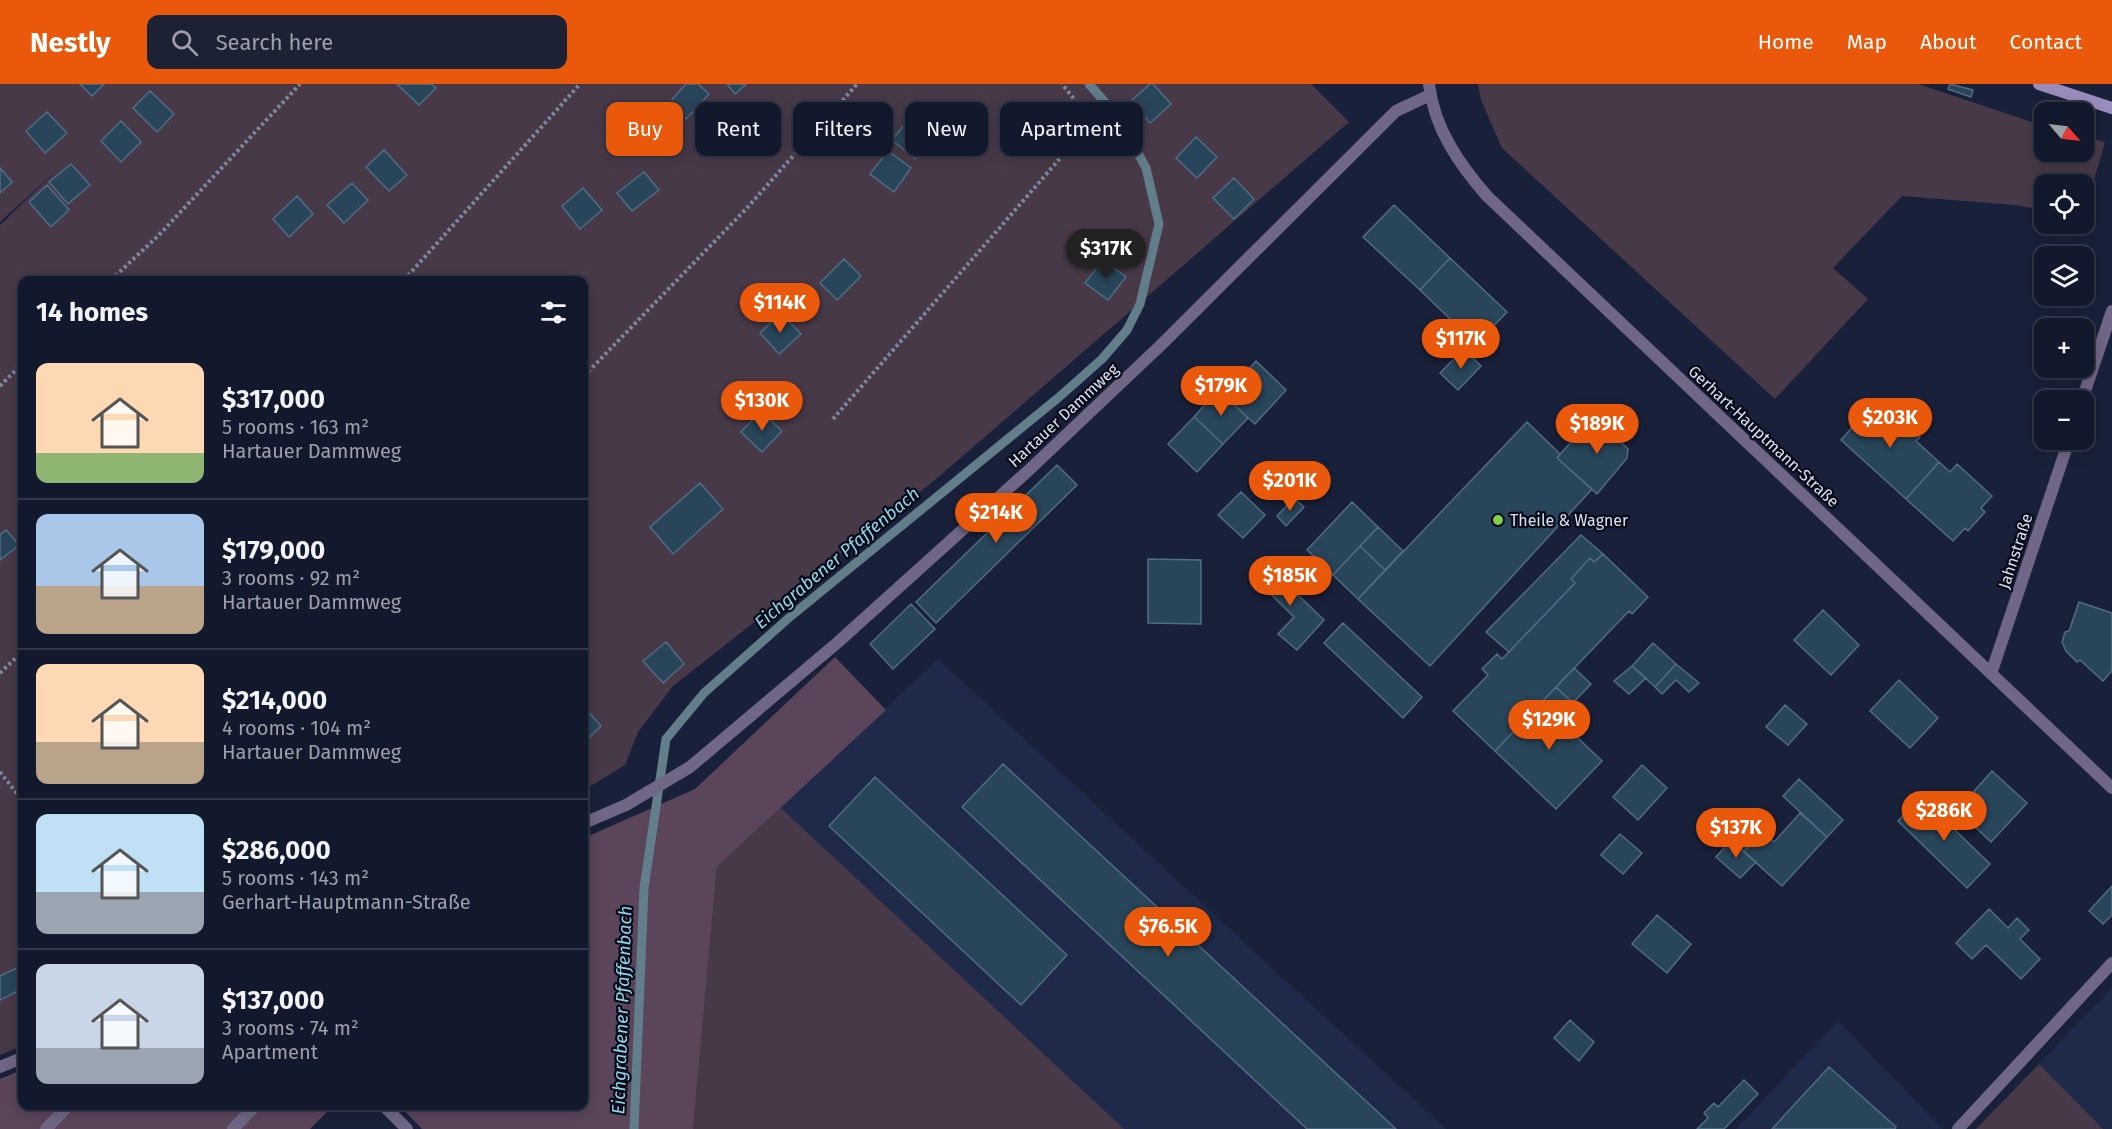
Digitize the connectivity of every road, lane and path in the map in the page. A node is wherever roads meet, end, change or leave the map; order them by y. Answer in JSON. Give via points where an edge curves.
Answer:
{"nodes":[{"id":1,"x":300,"y":84,"type":"edge"},
{"id":2,"x":580,"y":84,"type":"edge"},
{"id":3,"x":857,"y":84,"type":"edge"},
{"id":4,"x":1062,"y":84,"type":"edge"},
{"id":5,"x":2039,"y":84,"type":"edge"},
{"id":6,"x":1430,"y":90,"type":"edge"},
{"id":7,"x":2112,"y":108,"type":"edge"},
{"id":8,"x":115,"y":276,"type":"edge"},
{"id":9,"x":408,"y":276,"type":"edge"},
{"id":10,"x":2112,"y":311,"type":"edge"},
{"id":11,"x":18,"y":368,"type":"edge"},
{"id":12,"x":588,"y":372,"type":"edge"},
{"id":13,"x":0,"y":386,"type":"edge"},
{"id":14,"x":2085,"y":390,"type":"edge"},
{"id":15,"x":833,"y":419,"type":"dead end"},
{"id":16,"x":2066,"y":450,"type":"edge"},
{"id":17,"x":18,"y":656,"type":"edge"},
{"id":18,"x":0,"y":673,"type":"edge"},
{"id":19,"x":1991,"y":674,"type":"junction"},
{"id":20,"x":0,"y":772,"type":"edge"},
{"id":21,"x":2112,"y":788,"type":"edge"},
{"id":22,"x":18,"y":795,"type":"edge"},
{"id":23,"x":588,"y":821,"type":"edge"},
{"id":24,"x":2112,"y":963,"type":"edge"},
{"id":25,"x":18,"y":1060,"type":"edge"},
{"id":26,"x":0,"y":1067,"type":"edge"},
{"id":27,"x":64,"y":1110,"type":"edge"},
{"id":28,"x":251,"y":1110,"type":"edge"},
{"id":29,"x":388,"y":1110,"type":"edge"},
{"id":30,"x":46,"y":1129,"type":"edge"},
{"id":31,"x":233,"y":1129,"type":"edge"},
{"id":32,"x":407,"y":1129,"type":"edge"},
{"id":33,"x":1958,"y":1129,"type":"edge"}],
"edges":[{"from":1,"to":8,"type":"path"},
{"from":2,"to":9,"type":"path"},
{"from":3,"to":12,"type":"path","via":[[747,208]]},
{"from":4,"to":15,"type":"path","via":[[1086,114],[1083,132]]},
{"from":5,"to":7,"type":"main road"},
{"from":6,"to":19,"type":"street","name":"Gerhart-Hauptmann-Straße","via":[[1437,121],[1462,167],[1487,196]]},
{"from":6,"to":23,"type":"street","name":"Hartauer Dammweg","via":[[1396,111],[1161,345],[837,643],[681,772]]},
{"from":10,"to":14,"type":"street"},
{"from":11,"to":13,"type":"path"},
{"from":16,"to":19,"type":"street","name":"Jahnstraße"},
{"from":17,"to":18,"type":"path"},
{"from":19,"to":21,"type":"street","name":"Gerhart-Hauptmann-Straße"},
{"from":20,"to":22,"type":"path"},
{"from":24,"to":33,"type":"street"},
{"from":25,"to":26,"type":"street"},
{"from":27,"to":30,"type":"street"},
{"from":28,"to":31,"type":"street"},
{"from":29,"to":32,"type":"street"}]}
